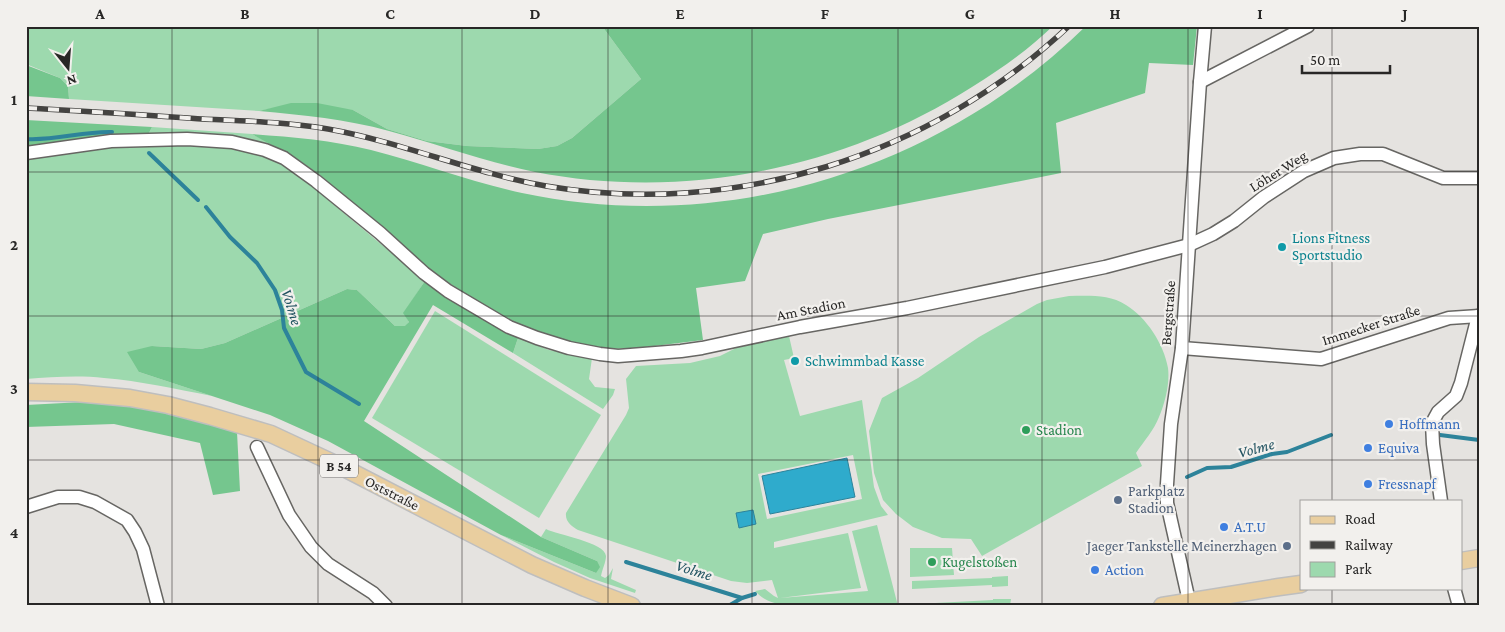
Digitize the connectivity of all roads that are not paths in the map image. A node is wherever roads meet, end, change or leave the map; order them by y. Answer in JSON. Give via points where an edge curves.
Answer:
{"nodes":[{"id":1,"x":1206,"y":26,"type":"edge"},
{"id":2,"x":1308,"y":26,"type":"edge"},
{"id":3,"x":1200,"y":82,"type":"junction"},
{"id":4,"x":26,"y":152,"type":"edge"},
{"id":5,"x":1479,"y":178,"type":"edge"},
{"id":6,"x":1189,"y":245,"type":"junction"},
{"id":7,"x":1478,"y":316,"type":"edge"},
{"id":8,"x":1182,"y":348,"type":"junction"},
{"id":9,"x":26,"y":392,"type":"edge"},
{"id":10,"x":256,"y":446,"type":"dead end"},
{"id":11,"x":1441,"y":500,"type":"edge"},
{"id":12,"x":26,"y":507,"type":"edge"},
{"id":13,"x":1479,"y":558,"type":"edge"},
{"id":14,"x":1462,"y":561,"type":"edge"},
{"id":15,"x":1300,"y":584,"type":"edge"},
{"id":16,"x":1455,"y":590,"type":"edge"},
{"id":17,"x":1189,"y":601,"type":"junction"},
{"id":18,"x":158,"y":606,"type":"edge"},
{"id":19,"x":386,"y":606,"type":"edge"},
{"id":20,"x":632,"y":606,"type":"edge"},
{"id":21,"x":1162,"y":606,"type":"edge"},
{"id":22,"x":1459,"y":606,"type":"edge"}],
"edges":[{"from":1,"to":3,"type":"street","name":"Bergstraße"},
{"from":2,"to":3,"type":"street"},
{"from":3,"to":6,"type":"street","name":"Bergstraße"},
{"from":4,"to":6,"type":"street","name":"Am Stadion","via":[[111,141],[187,139],[232,142],[265,150],[284,158],[316,181],[424,274],[509,327],[569,348],[629,356],[702,348],[907,308],[1105,267]]},
{"from":5,"to":6,"type":"street","name":"Löher Weg","via":[[1443,178],[1383,154],[1334,158],[1304,171],[1234,221]]},
{"from":6,"to":8,"type":"street","name":"Bergstraße"},
{"from":7,"to":8,"type":"street","name":"Immecker Straße","via":[[1449,318],[1321,359]]},
{"from":7,"to":11,"type":"street","via":[[1456,396],[1438,412],[1432,423]]},
{"from":8,"to":17,"type":"street","name":"Bergstraße","via":[[1172,424],[1167,503]]},
{"from":9,"to":20,"type":"main road","name":"Oststraße","number":"B 54","via":[[130,398],[271,434],[532,565]]},
{"from":10,"to":19,"type":"street","via":[[289,515],[311,547],[328,564],[373,593]]},
{"from":12,"to":18,"type":"street","via":[[58,497],[79,497],[127,520],[143,548]]},
{"from":13,"to":14,"type":"main road"},
{"from":15,"to":17,"type":"main road"},
{"from":16,"to":22,"type":"street"},
{"from":17,"to":21,"type":"main road"}]}
